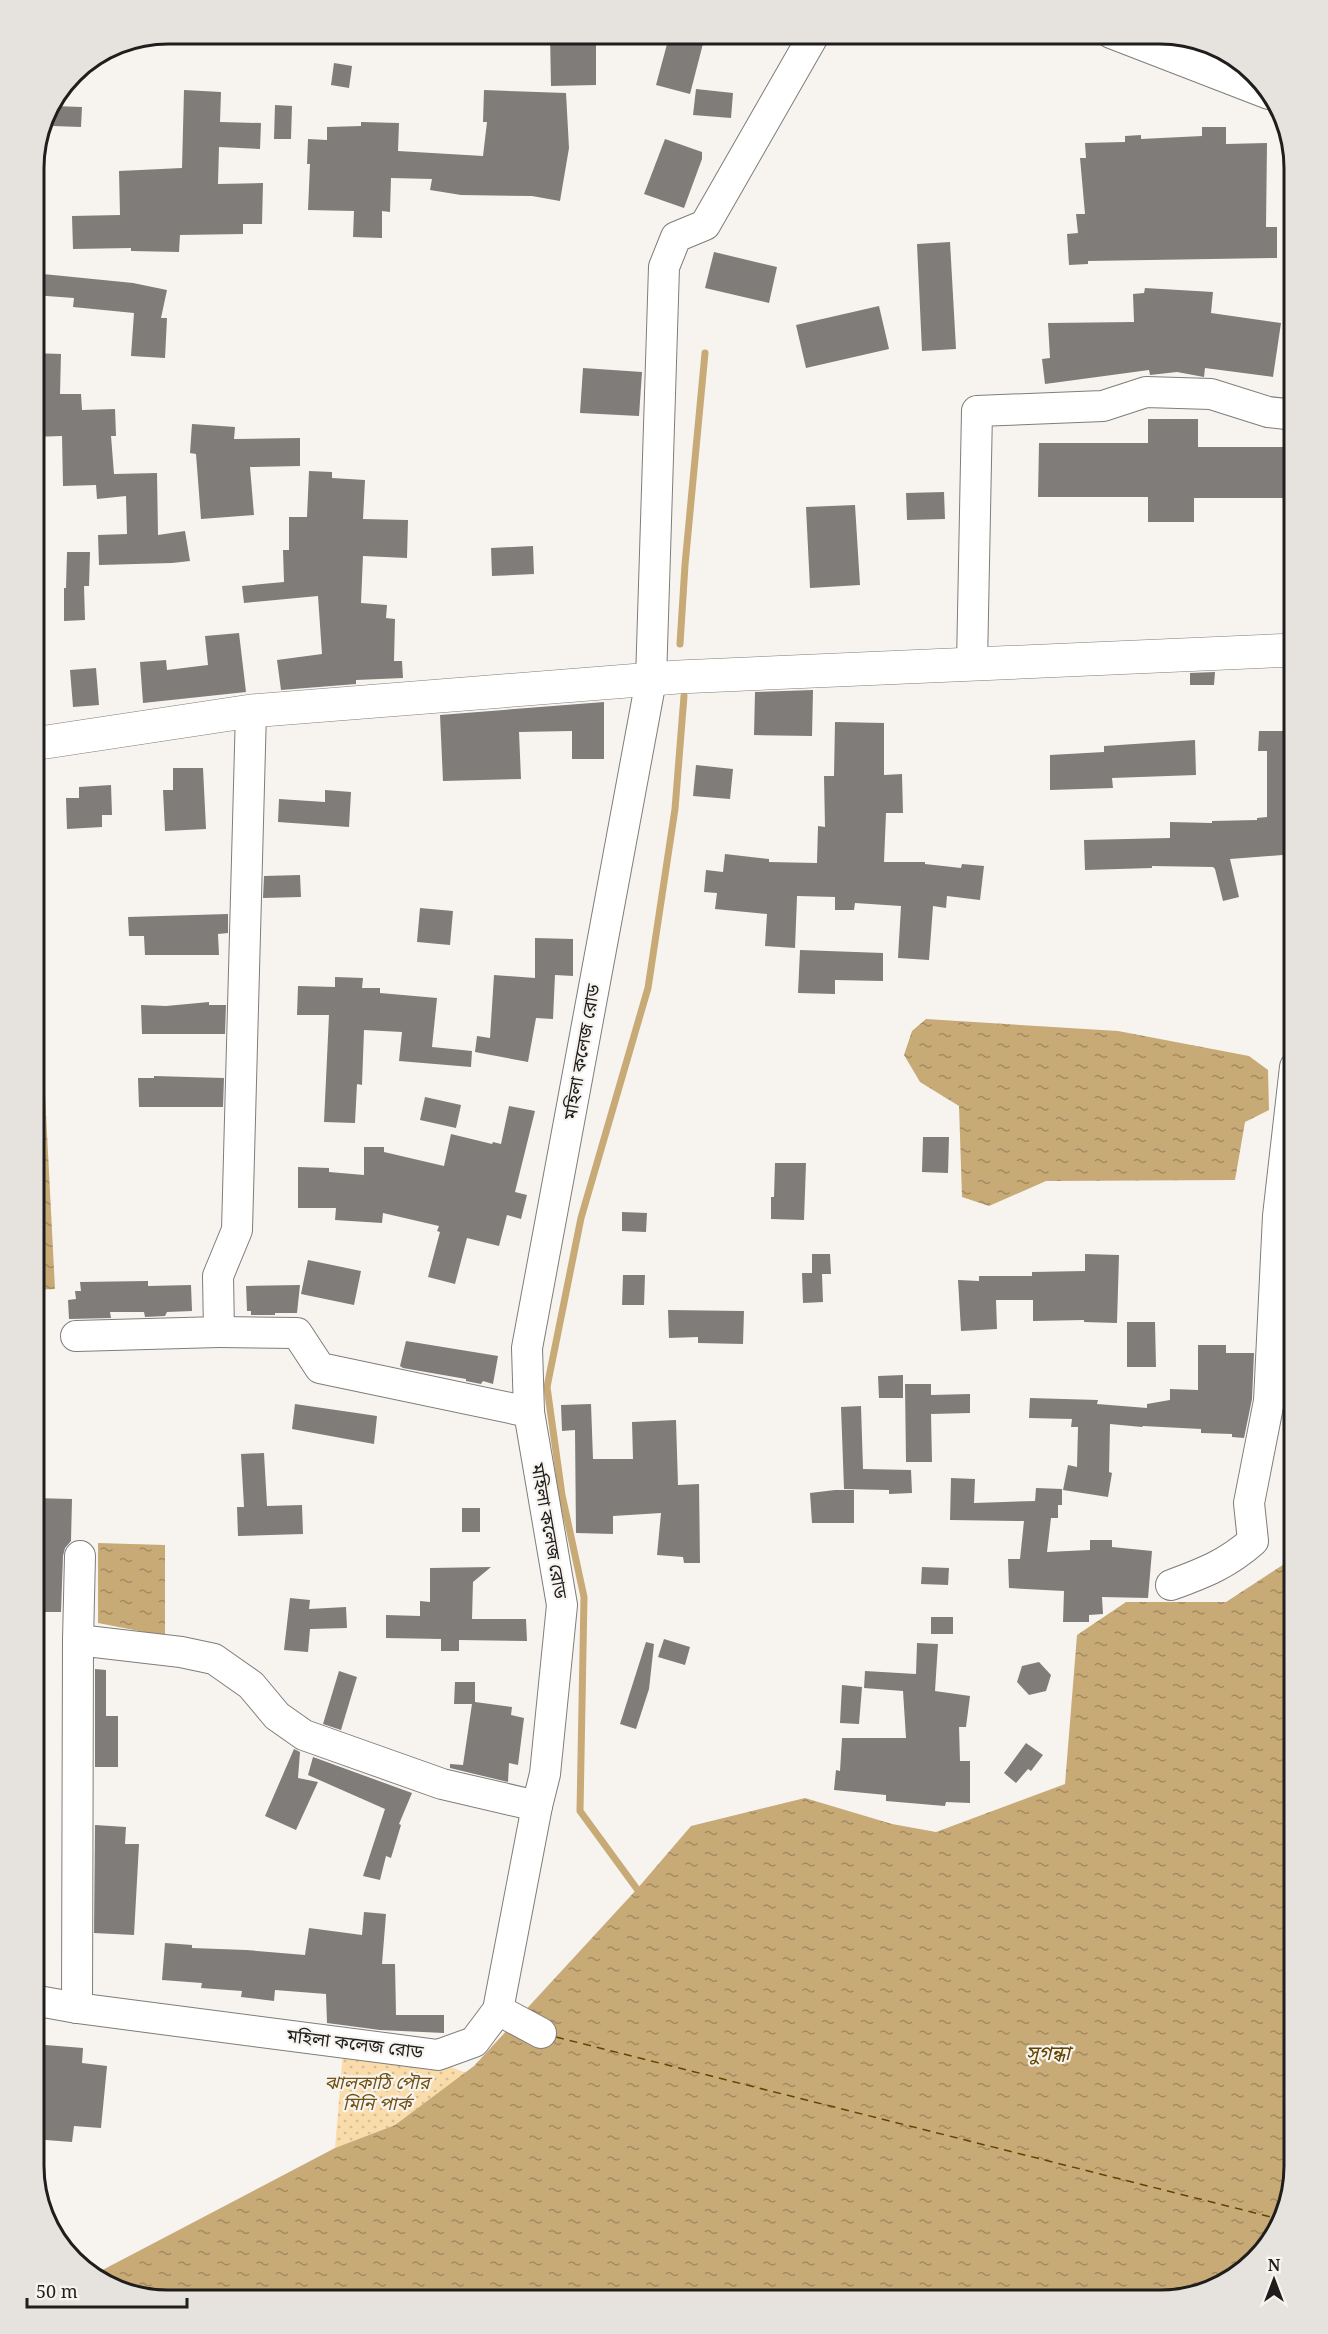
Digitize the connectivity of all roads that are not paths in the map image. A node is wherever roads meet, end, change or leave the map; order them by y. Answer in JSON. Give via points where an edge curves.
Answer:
{"nodes":[{"id":1,"x":809,"y":44,"type":"edge"},
{"id":2,"x":1139,"y":44,"type":"edge"},
{"id":3,"x":1256,"y":89,"type":"edge"},
{"id":4,"x":1284,"y":414,"type":"edge"},
{"id":5,"x":1284,"y":650,"type":"edge"},
{"id":6,"x":972,"y":664,"type":"junction"},
{"id":7,"x":651,"y":680,"type":"junction"},
{"id":8,"x":251,"y":711,"type":"junction"},
{"id":9,"x":44,"y":742,"type":"edge"},
{"id":10,"x":1284,"y":1163,"type":"edge"},
{"id":11,"x":1284,"y":1240,"type":"edge"},
{"id":12,"x":1284,"y":1266,"type":"edge"},
{"id":13,"x":219,"y":1332,"type":"junction"},
{"id":14,"x":76,"y":1336,"type":"dead end"},
{"id":15,"x":529,"y":1412,"type":"junction"},
{"id":16,"x":80,"y":1556,"type":"dead end"},
{"id":17,"x":1171,"y":1585,"type":"dead end"},
{"id":18,"x":78,"y":1640,"type":"junction"},
{"id":19,"x":537,"y":1806,"type":"junction"},
{"id":20,"x":44,"y":2002,"type":"edge"},
{"id":21,"x":77,"y":2008,"type":"junction"},
{"id":22,"x":498,"y":2010,"type":"junction"},
{"id":23,"x":541,"y":2033,"type":"dead end"}],
"edges":[{"from":1,"to":7,"type":"street","name":"মহিলা কলেজ রোড","via":[[705,225],[676,237],[664,267]]},
{"from":2,"to":3,"type":"street"},
{"from":4,"to":6,"type":"street","via":[[1212,394],[1146,392],[1103,406],[977,411]]},
{"from":5,"to":6,"type":"main road"},
{"from":6,"to":7,"type":"main road"},
{"from":7,"to":8,"type":"main road"},
{"from":7,"to":15,"type":"street","name":"মহিলা কলেজ রোড","via":[[527,1348]]},
{"from":8,"to":9,"type":"main road"},
{"from":8,"to":13,"type":"street","via":[[237,1230],[218,1276]]},
{"from":10,"to":11,"type":"street","via":[[1278,1216]]},
{"from":12,"to":17,"type":"street","via":[[1269,1401],[1249,1503],[1253,1541],[1234,1558],[1210,1571]]},
{"from":13,"to":14,"type":"street"},
{"from":13,"to":15,"type":"street","via":[[297,1333],[320,1368]]},
{"from":15,"to":19,"type":"street","name":"মহিলা কলেজ রোড","via":[[562,1605],[545,1774]]},
{"from":16,"to":18,"type":"street"},
{"from":18,"to":19,"type":"street","via":[[214,1659],[251,1685],[277,1716],[304,1735],[442,1784]]},
{"from":18,"to":21,"type":"street"},
{"from":19,"to":22,"type":"street","name":"মহিলা কলেজ রোড"},
{"from":20,"to":21,"type":"street","name":"মহিলা কলেজ রোড"},
{"from":21,"to":22,"type":"street","name":"মহিলা কলেজ রোড","via":[[438,2055],[474,2042]]},
{"from":22,"to":23,"type":"street"}]}
